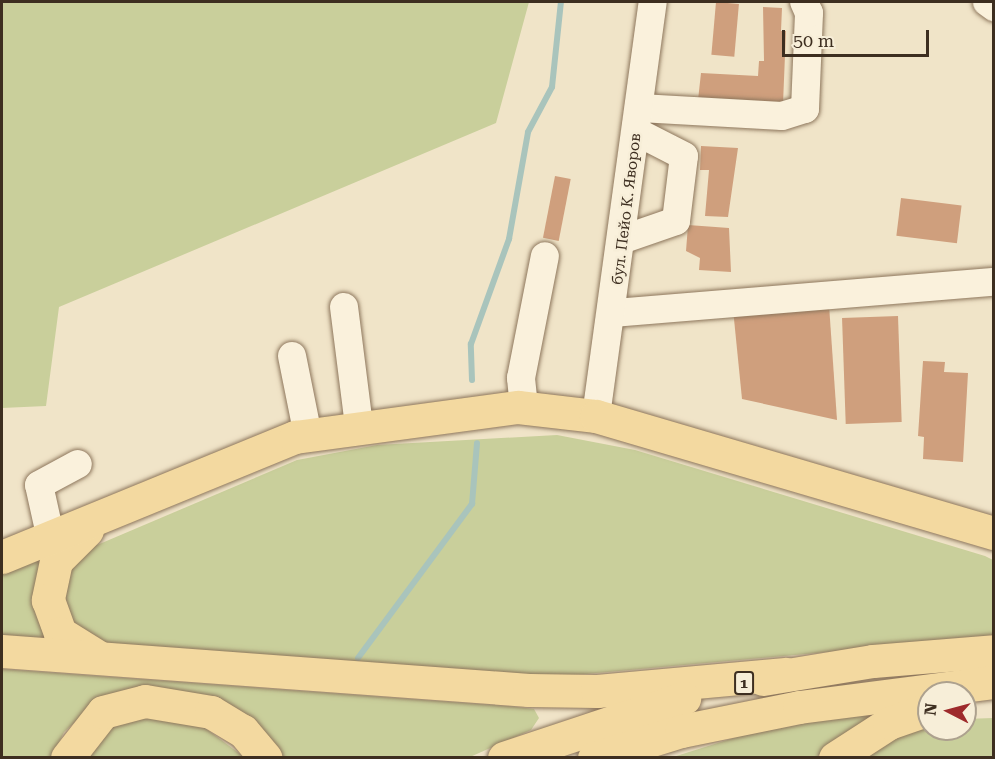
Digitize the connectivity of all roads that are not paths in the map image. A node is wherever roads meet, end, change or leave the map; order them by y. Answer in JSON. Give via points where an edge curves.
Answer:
{"nodes":[{"id":1,"x":653,"y":2,"type":"edge"},
{"id":2,"x":804,"y":2,"type":"edge"},
{"id":3,"x":987,"y":2,"type":"edge"},
{"id":4,"x":993,"y":7,"type":"edge"},
{"id":5,"x":638,"y":120,"type":"junction"},
{"id":6,"x":624,"y":239,"type":"junction"},
{"id":7,"x":545,"y":256,"type":"dead end"},
{"id":8,"x":993,"y":282,"type":"edge"},
{"id":9,"x":344,"y":307,"type":"dead end"},
{"id":10,"x":614,"y":314,"type":"junction"},
{"id":11,"x":292,"y":356,"type":"dead end"},
{"id":12,"x":524,"y":407,"type":"junction"},
{"id":13,"x":596,"y":416,"type":"junction"},
{"id":14,"x":359,"y":426,"type":"junction"},
{"id":15,"x":308,"y":435,"type":"junction"},
{"id":16,"x":78,"y":464,"type":"dead end"},
{"id":17,"x":110,"y":518,"type":"junction"},
{"id":18,"x":993,"y":533,"type":"edge"},
{"id":19,"x":51,"y":539,"type":"junction"},
{"id":20,"x":2,"y":557,"type":"edge"},
{"id":21,"x":2,"y":651,"type":"edge"},
{"id":22,"x":993,"y":651,"type":"edge"},
{"id":23,"x":105,"y":659,"type":"junction"},
{"id":24,"x":785,"y":674,"type":"junction"},
{"id":25,"x":993,"y":682,"type":"edge"},
{"id":26,"x":993,"y":701,"type":"edge"},
{"id":27,"x":977,"y":702,"type":"edge"},
{"id":28,"x":917,"y":713,"type":"edge"},
{"id":29,"x":67,"y":758,"type":"edge"},
{"id":30,"x":266,"y":758,"type":"edge"},
{"id":31,"x":504,"y":758,"type":"edge"},
{"id":32,"x":594,"y":758,"type":"edge"},
{"id":33,"x":835,"y":758,"type":"edge"}],
"edges":[{"from":1,"to":5,"type":"street","name":"бул. Пейо К. Яворов"},
{"from":2,"to":5,"type":"street","via":[[809,13],[805,109],[782,117]]},
{"from":3,"to":4,"type":"street"},
{"from":5,"to":6,"type":"street","name":"бул. Пейо К. Яворов"},
{"from":5,"to":6,"type":"street","via":[[684,156],[676,221]]},
{"from":6,"to":10,"type":"street","name":"бул. Пейо К. Яворов"},
{"from":7,"to":12,"type":"street","via":[[522,378]]},
{"from":8,"to":10,"type":"street"},
{"from":9,"to":14,"type":"street"},
{"from":10,"to":13,"type":"street","name":"бул. Пейо К. Яворов"},
{"from":11,"to":15,"type":"street"},
{"from":12,"to":13,"type":"main road"},
{"from":12,"to":14,"type":"main road"},
{"from":13,"to":18,"type":"main road"},
{"from":14,"to":15,"type":"main road"},
{"from":15,"to":17,"type":"main road","via":[[261,449]]},
{"from":16,"to":19,"type":"street","via":[[39,485]]},
{"from":17,"to":19,"type":"main road"},
{"from":17,"to":23,"type":"main road","via":[[66,547],[50,579],[48,600],[60,633]]},
{"from":19,"to":20,"type":"main road"},
{"from":21,"to":23,"type":"main road"},
{"from":22,"to":24,"type":"main road","number":"1"},
{"from":23,"to":24,"type":"main road","via":[[562,691]]},
{"from":24,"to":31,"type":"main road","number":"1","via":[[648,707]]},
{"from":25,"to":32,"type":"main road","number":"1","via":[[799,706],[681,731]]},
{"from":26,"to":27,"type":"main road"},
{"from":28,"to":33,"type":"main road","via":[[889,723]]},
{"from":29,"to":30,"type":"main road","via":[[103,712],[145,701],[211,712],[243,731]]}]}
